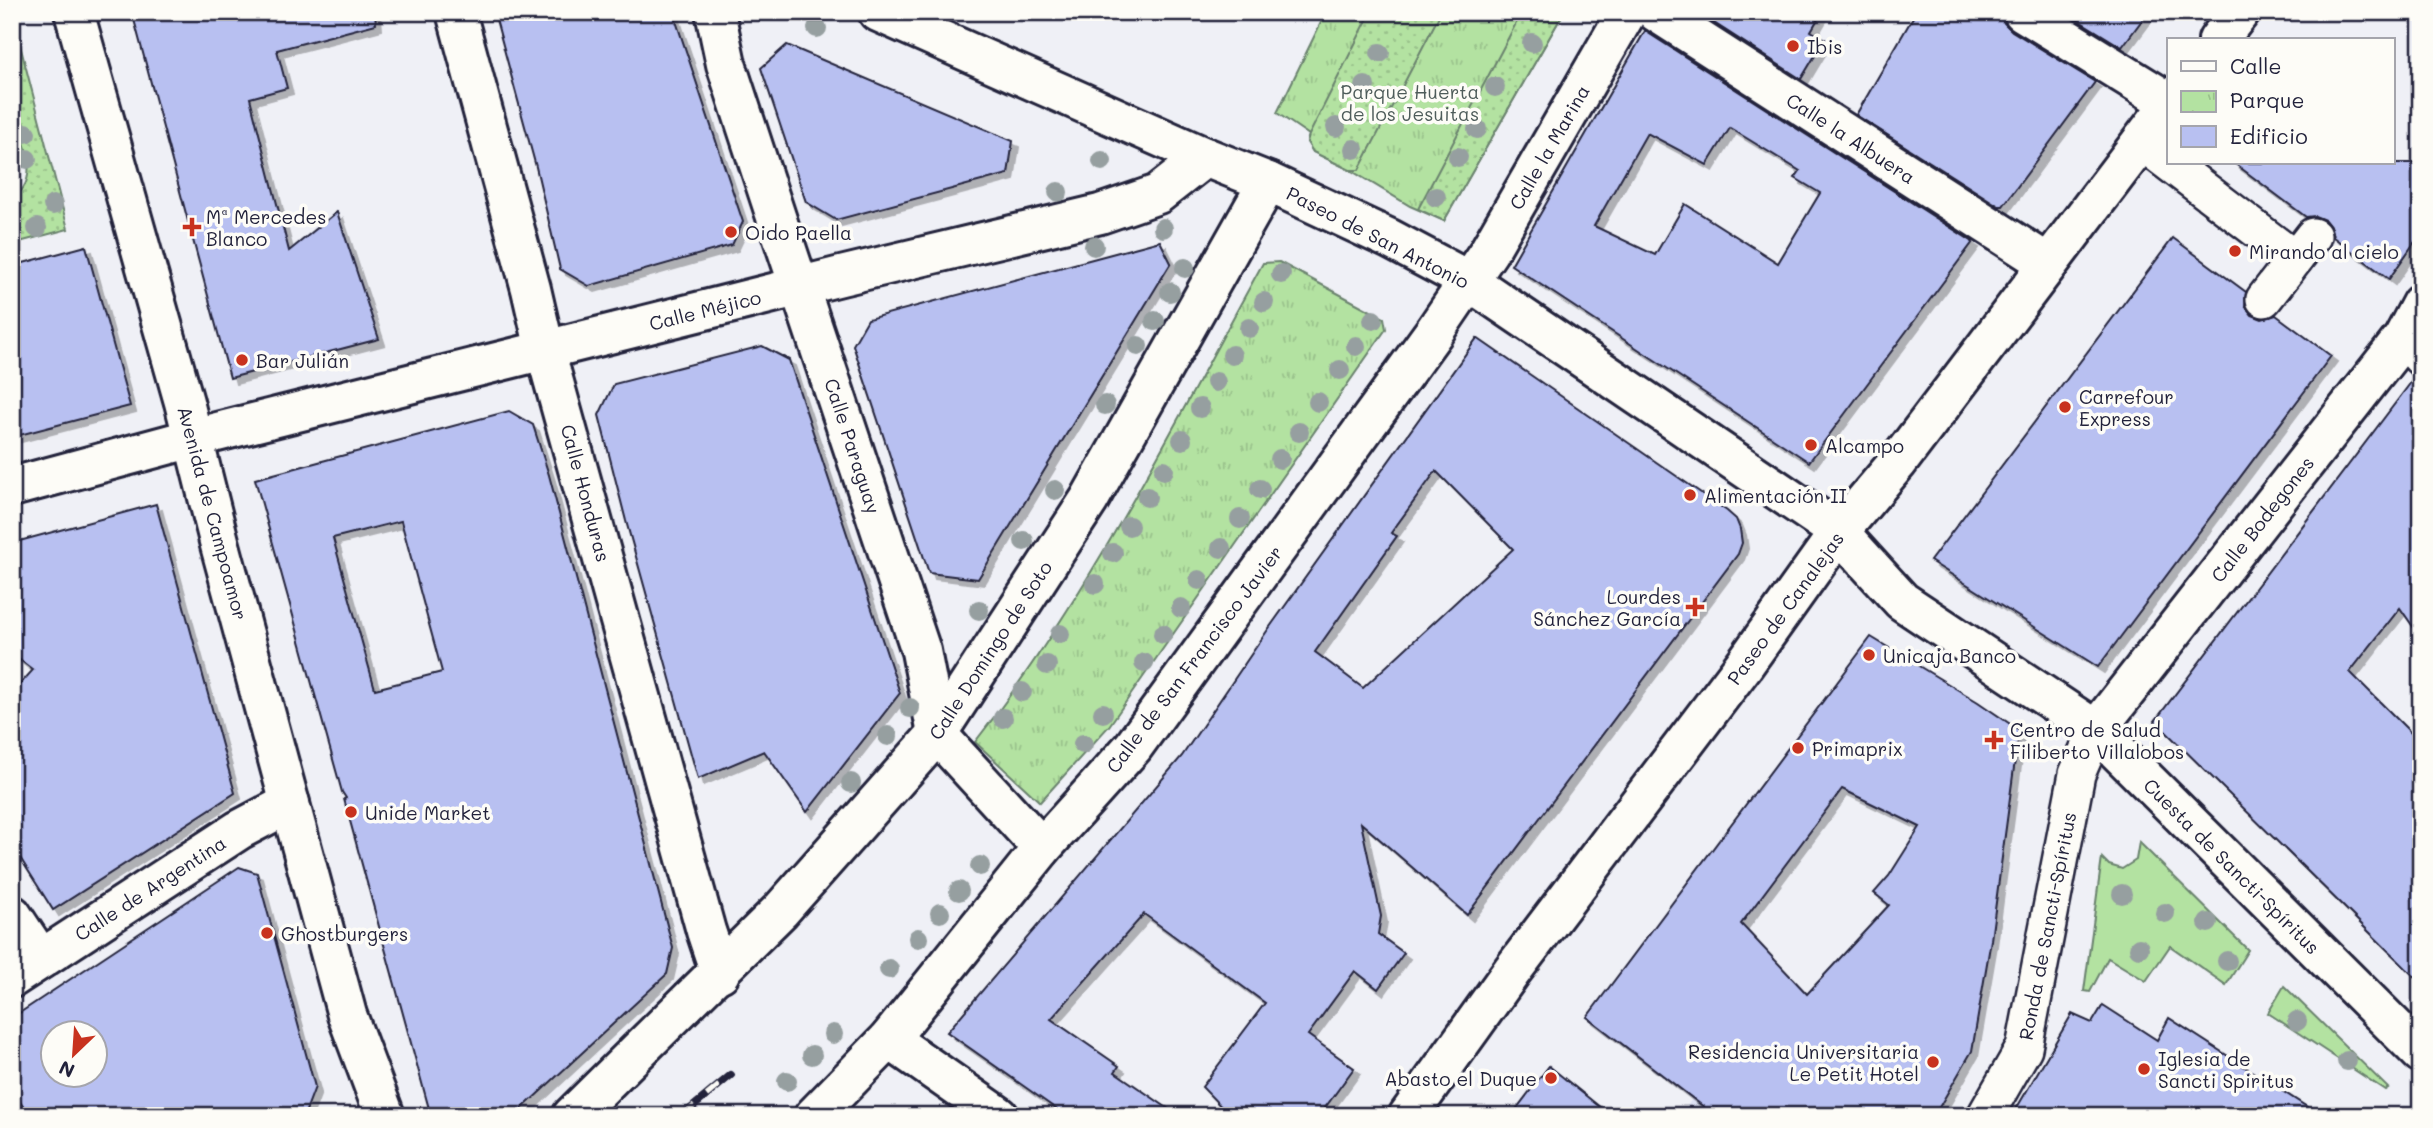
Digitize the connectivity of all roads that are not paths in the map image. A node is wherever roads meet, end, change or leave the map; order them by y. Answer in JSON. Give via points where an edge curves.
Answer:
{"nodes":[{"id":1,"x":74,"y":12,"type":"edge"},
{"id":2,"x":456,"y":12,"type":"edge"},
{"id":3,"x":715,"y":12,"type":"edge"},
{"id":4,"x":878,"y":12,"type":"edge"},
{"id":5,"x":1627,"y":12,"type":"edge"},
{"id":6,"x":1656,"y":12,"type":"edge"},
{"id":7,"x":2023,"y":12,"type":"edge"},
{"id":8,"x":2240,"y":12,"type":"edge"},
{"id":9,"x":2220,"y":38,"type":"edge"},
{"id":10,"x":2167,"y":102,"type":"edge"},
{"id":11,"x":2167,"y":106,"type":"edge"},
{"id":12,"x":2140,"y":141,"type":"junction"},
{"id":13,"x":1205,"y":157,"type":"junction"},
{"id":14,"x":2167,"y":158,"type":"edge"},
{"id":15,"x":2176,"y":164,"type":"edge"},
{"id":16,"x":1268,"y":183,"type":"junction"},
{"id":17,"x":2048,"y":263,"type":"junction"},
{"id":18,"x":1469,"y":281,"type":"junction"},
{"id":19,"x":800,"y":286,"type":"junction"},
{"id":20,"x":2264,"y":299,"type":"dead end"},
{"id":21,"x":2421,"y":304,"type":"edge"},
{"id":22,"x":2412,"y":348,"type":"edge"},
{"id":23,"x":545,"y":350,"type":"junction"},
{"id":24,"x":193,"y":438,"type":"junction"},
{"id":25,"x":12,"y":487,"type":"edge"},
{"id":26,"x":1839,"y":532,"type":"junction"},
{"id":27,"x":2096,"y":730,"type":"junction"},
{"id":28,"x":937,"y":734,"type":"junction"},
{"id":29,"x":290,"y":803,"type":"junction"},
{"id":30,"x":1042,"y":848,"type":"junction"},
{"id":31,"x":12,"y":915,"type":"edge"},
{"id":32,"x":26,"y":968,"type":"edge"},
{"id":33,"x":720,"y":973,"type":"junction"},
{"id":34,"x":347,"y":1015,"type":"junction"},
{"id":35,"x":889,"y":1039,"type":"junction"},
{"id":36,"x":2421,"y":1054,"type":"edge"},
{"id":37,"x":355,"y":1116,"type":"edge"},
{"id":38,"x":385,"y":1116,"type":"edge"},
{"id":39,"x":572,"y":1116,"type":"edge"},
{"id":40,"x":814,"y":1116,"type":"edge"},
{"id":41,"x":999,"y":1116,"type":"edge"},
{"id":42,"x":1408,"y":1116,"type":"edge"},
{"id":43,"x":1985,"y":1116,"type":"edge"}],
"edges":[{"from":1,"to":24,"type":"main road","name":"Avenida de Campoamor"},
{"from":2,"to":23,"type":"main road","name":"Calle Honduras"},
{"from":3,"to":19,"type":"main road","name":"Calle Paraguay","via":[[726,64]]},
{"from":4,"to":13,"type":"main road","name":"Paseo de San Antonio"},
{"from":5,"to":18,"type":"main road","name":"Calle la Marina"},
{"from":6,"to":17,"type":"main road","name":"Calle la Albuera"},
{"from":7,"to":10,"type":"main road"},
{"from":8,"to":9,"type":"main road"},
{"from":11,"to":12,"type":"main road","name":"Paseo de Canalejas"},
{"from":12,"to":14,"type":"street"},
{"from":12,"to":17,"type":"main road","name":"Paseo de Canalejas"},
{"from":13,"to":16,"type":"main road","name":"Paseo de San Antonio"},
{"from":13,"to":19,"type":"main road","name":"Calle Méjico","via":[[1158,194],[1100,214]]},
{"from":15,"to":20,"type":"street","via":[[2304,247]]},
{"from":16,"to":18,"type":"main road","name":"Paseo de San Antonio"},
{"from":16,"to":28,"type":"main road","name":"Calle Domingo de Soto","via":[[1089,500]]},
{"from":17,"to":26,"type":"main road","name":"Paseo de Canalejas","via":[[1898,462]]},
{"from":18,"to":26,"type":"main road","name":"Paseo de San Antonio"},
{"from":18,"to":30,"type":"main road","name":"Calle de San Francisco Javier","via":[[1133,747]]},
{"from":19,"to":23,"type":"main road","name":"Calle Méjico"},
{"from":19,"to":28,"type":"main road","name":"Calle Paraguay","via":[[921,651]]},
{"from":21,"to":22,"type":"main road","name":"Calle Bodegones"},
{"from":22,"to":27,"type":"main road","name":"Calle Bodegones"},
{"from":23,"to":24,"type":"main road","name":"Calle Méjico"},
{"from":23,"to":33,"type":"main road","name":"Calle Honduras"},
{"from":24,"to":25,"type":"main road","name":"Calle Méjico"},
{"from":24,"to":29,"type":"main road","name":"Avenida de Campoamor"},
{"from":26,"to":27,"type":"main road","name":"Cuesta de Sancti-Spíritus","via":[[1902,601]]},
{"from":26,"to":42,"type":"main road","name":"Paseo de Canalejas"},
{"from":27,"to":36,"type":"main road","name":"Cuesta de Sancti-Spíritus"},
{"from":27,"to":43,"type":"street","name":"Ronda de Sancti-Spíritus","via":[[2077,774],[2024,1048]]},
{"from":28,"to":30,"type":"main road"},
{"from":28,"to":33,"type":"main road","name":"Calle Domingo de Soto","via":[[782,910]]},
{"from":29,"to":32,"type":"main road","name":"Calle de Argentina","via":[[239,830]]},
{"from":29,"to":34,"type":"main road","name":"Avenida de Campoamor"},
{"from":30,"to":35,"type":"main road","name":"Calle de San Francisco Javier"},
{"from":31,"to":32,"type":"main road"},
{"from":33,"to":39,"type":"main road","name":"Calle Domingo de Soto"},
{"from":34,"to":37,"type":"main road","name":"Avenida de Campoamor","via":[[357,1090]]},
{"from":34,"to":38,"type":"main road","name":"Avenida de Campoamor"},
{"from":35,"to":40,"type":"main road","name":"Calle de San Francisco Javier"},
{"from":35,"to":41,"type":"main road"}]}
